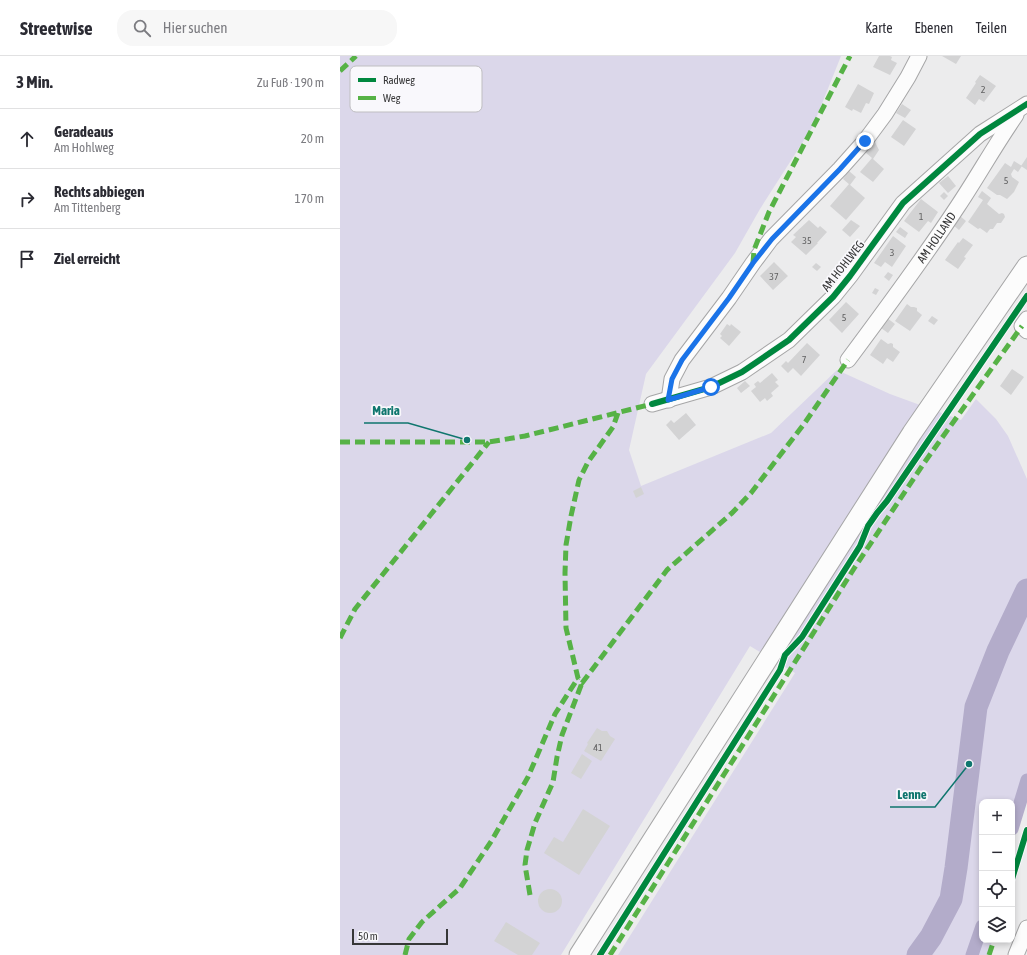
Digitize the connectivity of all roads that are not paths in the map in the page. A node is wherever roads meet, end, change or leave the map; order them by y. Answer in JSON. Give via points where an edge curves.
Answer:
{"nodes":[{"id":1,"x":919,"y":56,"type":"edge"},
{"id":2,"x":1023,"y":108,"type":"edge"},
{"id":3,"x":1027,"y":266,"type":"edge"},
{"id":4,"x":1027,"y":319,"type":"edge"},
{"id":5,"x":1027,"y":331,"type":"edge"},
{"id":6,"x":848,"y":360,"type":"dead end"},
{"id":7,"x":668,"y":400,"type":"junction"},
{"id":8,"x":652,"y":404,"type":"dead end"},
{"id":9,"x":1027,"y":928,"type":"edge"},
{"id":10,"x":579,"y":955,"type":"edge"},
{"id":11,"x":1016,"y":955,"type":"edge"}],
"edges":[{"from":1,"to":7,"type":"street","via":[[889,108],[865,141],[772,239],[682,360],[672,379]]},
{"from":2,"to":6,"type":"street","name":"AM HOLLAND","via":[[1001,136],[909,277]]},
{"from":2,"to":7,"type":"street","name":"AM HOHLWEG","via":[[980,134],[903,203],[834,297],[789,340],[742,372],[711,387]]},
{"from":3,"to":10,"type":"main road","via":[[912,432]]},
{"from":4,"to":5,"type":"street","via":[[1022,326]]},
{"from":7,"to":8,"type":"street","name":"AM HOHLWEG"},
{"from":9,"to":11,"type":"street"}]}
